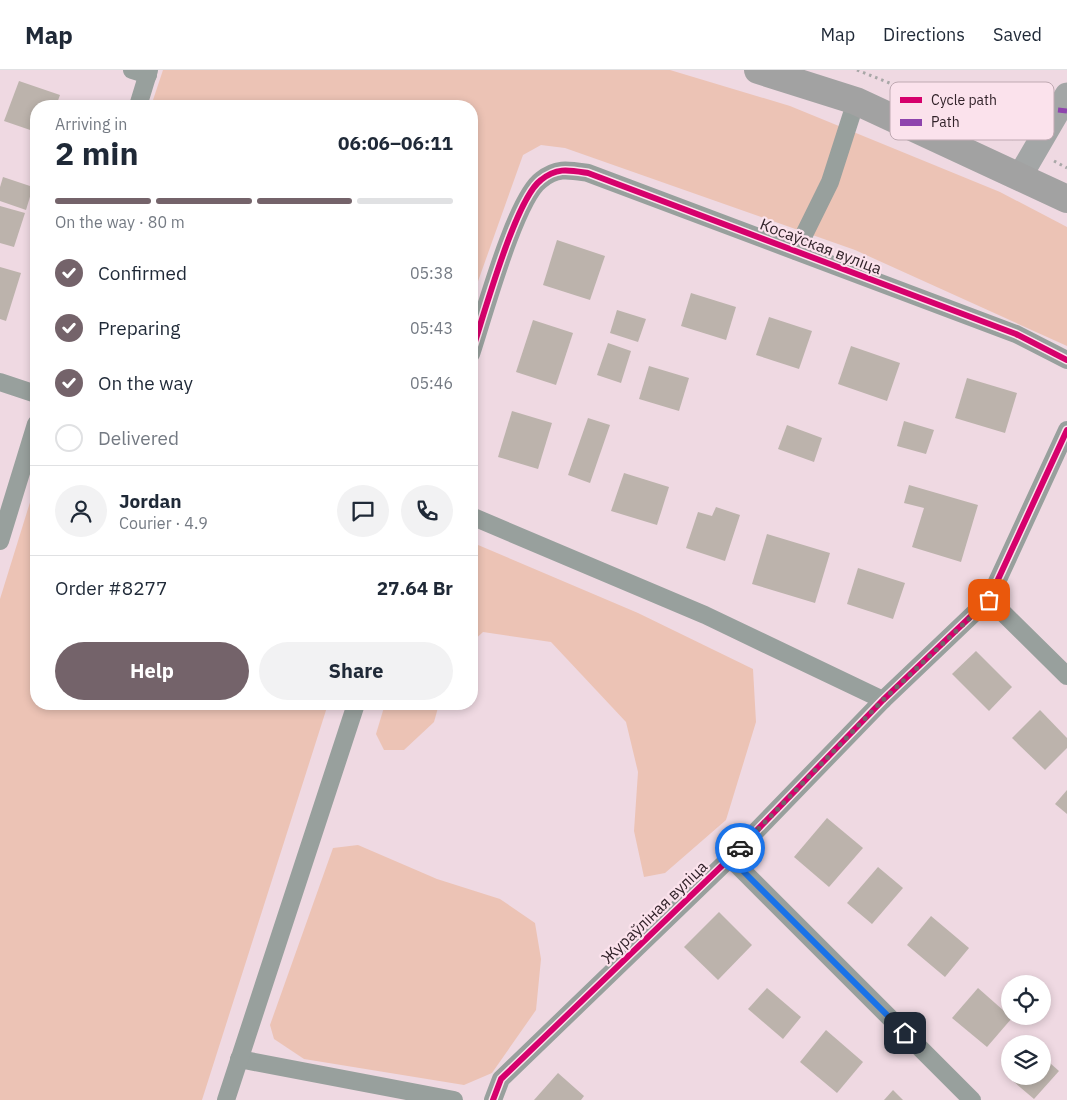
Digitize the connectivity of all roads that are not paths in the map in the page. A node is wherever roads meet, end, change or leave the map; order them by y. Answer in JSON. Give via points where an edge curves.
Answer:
{"nodes":[{"id":1,"x":758,"y":70,"type":"edge"},
{"id":2,"x":143,"y":72,"type":"edge"},
{"id":3,"x":1067,"y":95,"type":"edge"},
{"id":4,"x":139,"y":100,"type":"edge"},
{"id":5,"x":856,"y":101,"type":"junction"},
{"id":6,"x":890,"y":117,"type":"edge"},
{"id":7,"x":1054,"y":117,"type":"edge"},
{"id":8,"x":941,"y":140,"type":"edge"},
{"id":9,"x":1041,"y":140,"type":"edge"},
{"id":10,"x":1020,"y":176,"type":"junction"},
{"id":11,"x":1067,"y":199,"type":"edge"},
{"id":12,"x":796,"y":251,"type":"junction"},
{"id":13,"x":478,"y":333,"type":"edge"},
{"id":14,"x":1067,"y":360,"type":"edge"},
{"id":15,"x":0,"y":382,"type":"edge"},
{"id":16,"x":30,"y":392,"type":"edge"},
{"id":17,"x":1067,"y":430,"type":"edge"},
{"id":18,"x":30,"y":444,"type":"edge"},
{"id":19,"x":478,"y":519,"type":"edge"},
{"id":20,"x":0,"y":541,"type":"edge"},
{"id":21,"x":989,"y":600,"type":"junction"},
{"id":22,"x":1067,"y":676,"type":"edge"},
{"id":23,"x":883,"y":700,"type":"junction"},
{"id":24,"x":354,"y":710,"type":"edge"},
{"id":25,"x":730,"y":858,"type":"junction"},
{"id":26,"x":240,"y":1059,"type":"junction"},
{"id":27,"x":226,"y":1100,"type":"edge"},
{"id":28,"x":454,"y":1100,"type":"edge"},
{"id":29,"x":493,"y":1100,"type":"edge"},
{"id":30,"x":972,"y":1100,"type":"edge"}],
"edges":[{"from":1,"to":5,"type":"main road"},
{"from":2,"to":4,"type":"street"},
{"from":3,"to":7,"type":"street"},
{"from":5,"to":6,"type":"main road"},
{"from":5,"to":12,"type":"street","via":[[830,182]]},
{"from":8,"to":10,"type":"main road"},
{"from":9,"to":10,"type":"street"},
{"from":10,"to":11,"type":"main road"},
{"from":12,"to":13,"type":"street","name":"Косаўская вуліца","via":[[588,173],[562,169],[540,180],[521,205]]},
{"from":12,"to":14,"type":"street","name":"Косаўская вуліца","via":[[1016,334]]},
{"from":15,"to":16,"type":"street"},
{"from":17,"to":21,"type":"street"},
{"from":18,"to":20,"type":"street"},
{"from":19,"to":23,"type":"street","via":[[705,615]]},
{"from":21,"to":22,"type":"street"},
{"from":21,"to":23,"type":"street","name":"Жураўліная вуліца"},
{"from":23,"to":25,"type":"street","name":"Жураўліная вуліца"},
{"from":24,"to":26,"type":"street"},
{"from":25,"to":29,"type":"street","name":"Жураўліная вуліца","via":[[502,1079]]},
{"from":25,"to":30,"type":"street"},
{"from":26,"to":27,"type":"street"},
{"from":26,"to":28,"type":"street"}]}
